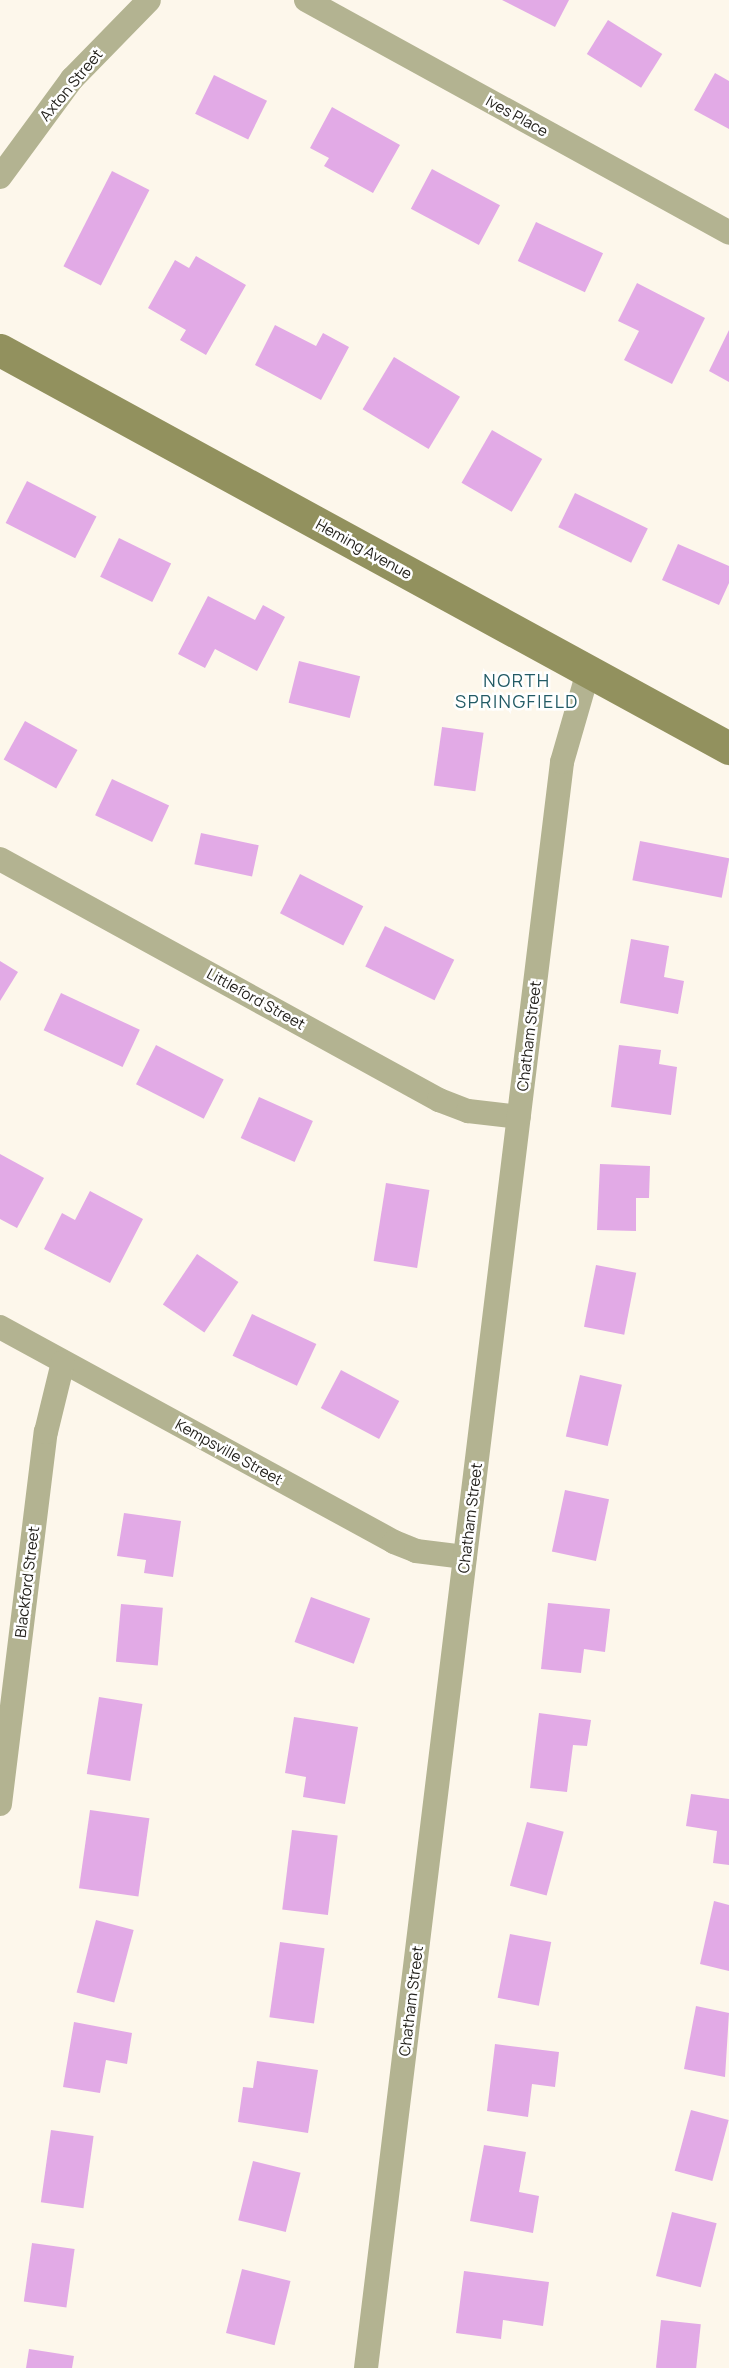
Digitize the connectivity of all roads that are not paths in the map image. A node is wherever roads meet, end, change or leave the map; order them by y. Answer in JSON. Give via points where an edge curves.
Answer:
{"nodes":[{"id":1,"x":149,"y":0,"type":"edge"},
{"id":2,"x":306,"y":0,"type":"edge"},
{"id":3,"x":0,"y":177,"type":"edge"},
{"id":4,"x":729,"y":233,"type":"edge"},
{"id":5,"x":0,"y":350,"type":"edge"},
{"id":6,"x":588,"y":672,"type":"junction"},
{"id":7,"x":729,"y":748,"type":"edge"},
{"id":8,"x":0,"y":859,"type":"edge"},
{"id":9,"x":519,"y":1117,"type":"junction"},
{"id":10,"x":0,"y":1328,"type":"edge"},
{"id":11,"x":63,"y":1362,"type":"junction"},
{"id":12,"x":465,"y":1557,"type":"junction"},
{"id":13,"x":0,"y":1804,"type":"edge"},
{"id":14,"x":366,"y":2368,"type":"edge"}],
"edges":[{"from":1,"to":3,"type":"street","name":"Axton Street","via":[[72,79]]},
{"from":2,"to":4,"type":"street","name":"Ives Place"},
{"from":5,"to":6,"type":"street","name":"Heming Avenue"},
{"from":6,"to":7,"type":"street","name":"Heming Avenue"},
{"from":6,"to":9,"type":"street","name":"Chatham Street","via":[[562,762]]},
{"from":8,"to":9,"type":"street","name":"Littleford Street","via":[[439,1100],[468,1111]]},
{"from":9,"to":12,"type":"street","name":"Chatham Street"},
{"from":10,"to":11,"type":"street","name":"Kempsville Street"},
{"from":11,"to":12,"type":"street","name":"Kempsville Street","via":[[394,1542],[417,1551]]},
{"from":11,"to":13,"type":"street","name":"Blackford Street","via":[[46,1432]]},
{"from":12,"to":14,"type":"street","name":"Chatham Street"}]}
